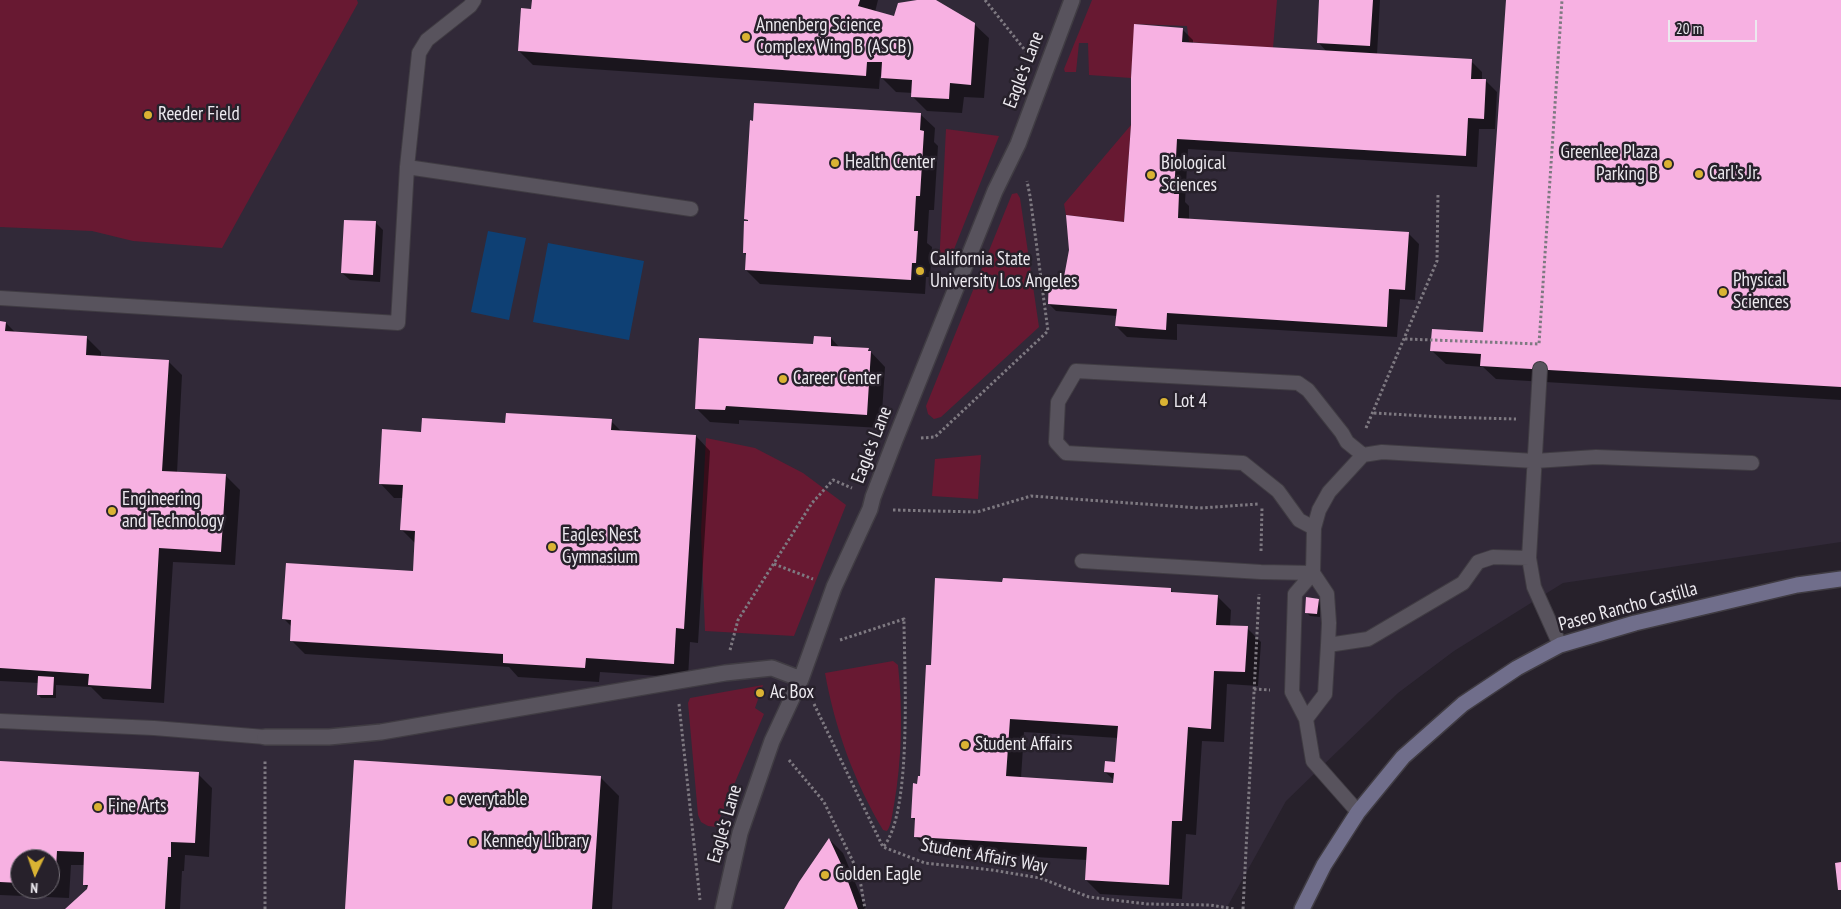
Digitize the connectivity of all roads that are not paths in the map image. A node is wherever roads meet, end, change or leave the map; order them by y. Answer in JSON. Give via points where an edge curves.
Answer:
{"nodes":[{"id":1,"x":474,"y":0,"type":"edge"},
{"id":2,"x":1072,"y":0,"type":"edge"},
{"id":3,"x":407,"y":167,"type":"junction"},
{"id":4,"x":691,"y":209,"type":"dead end"},
{"id":5,"x":0,"y":298,"type":"edge"},
{"id":6,"x":1540,"y":369,"type":"dead end"},
{"id":7,"x":1363,"y":455,"type":"junction"},
{"id":8,"x":1535,"y":461,"type":"junction"},
{"id":9,"x":1752,"y":464,"type":"dead end"},
{"id":10,"x":1314,"y":528,"type":"junction"},
{"id":11,"x":1529,"y":558,"type":"junction"},
{"id":12,"x":1082,"y":561,"type":"dead end"},
{"id":13,"x":1312,"y":573,"type":"junction"},
{"id":14,"x":1841,"y":579,"type":"edge"},
{"id":15,"x":1328,"y":645,"type":"junction"},
{"id":16,"x":1560,"y":645,"type":"junction"},
{"id":17,"x":801,"y":679,"type":"junction"},
{"id":18,"x":1306,"y":719,"type":"junction"},
{"id":19,"x":0,"y":721,"type":"edge"},
{"id":20,"x":265,"y":736,"type":"joint"},
{"id":21,"x":1358,"y":812,"type":"junction"},
{"id":22,"x":723,"y":909,"type":"edge"},
{"id":23,"x":1302,"y":909,"type":"edge"}],
"edges":[{"from":1,"to":3,"type":"lane","via":[[427,40],[419,53]]},
{"from":2,"to":17,"type":"street","name":"Eagle's Lane","via":[[1018,144],[995,191],[834,588]]},
{"from":3,"to":4,"type":"lane"},
{"from":3,"to":5,"type":"lane","via":[[398,323]]},
{"from":6,"to":8,"type":"lane"},
{"from":7,"to":8,"type":"lane","via":[[1382,452]]},
{"from":7,"to":10,"type":"lane","via":[[1329,492]]},
{"from":7,"to":10,"type":"lane","via":[[1347,442],[1308,390],[1298,383],[1076,370],[1058,402],[1056,442],[1066,453],[1243,463],[1278,491],[1298,520]]},
{"from":8,"to":9,"type":"lane","via":[[1596,457]]},
{"from":8,"to":11,"type":"lane"},
{"from":10,"to":13,"type":"lane"},
{"from":11,"to":15,"type":"lane","via":[[1492,556],[1478,562],[1462,583],[1368,640]]},
{"from":11,"to":16,"type":"lane","via":[[1534,587]]},
{"from":12,"to":13,"type":"lane"},
{"from":13,"to":15,"type":"lane","via":[[1327,594]]},
{"from":13,"to":18,"type":"lane","via":[[1295,594],[1292,692]]},
{"from":14,"to":16,"type":"street","name":"Paseo Rancho Castilla","via":[[1797,585],[1635,622]]},
{"from":15,"to":18,"type":"lane","via":[[1325,694]]},
{"from":16,"to":21,"type":"street","name":"Paseo Rancho Castilla","via":[[1517,668],[1463,704],[1404,757]]},
{"from":17,"to":20,"type":"street","via":[[772,668],[725,673],[381,732],[329,737]]},
{"from":17,"to":22,"type":"street","name":"Eagle's Lane","via":[[772,741],[740,833]]},
{"from":18,"to":21,"type":"lane","via":[[1313,762]]},
{"from":19,"to":20,"type":"lane"},
{"from":21,"to":23,"type":"street","name":"Paseo Rancho Castilla","via":[[1324,865]]}]}
